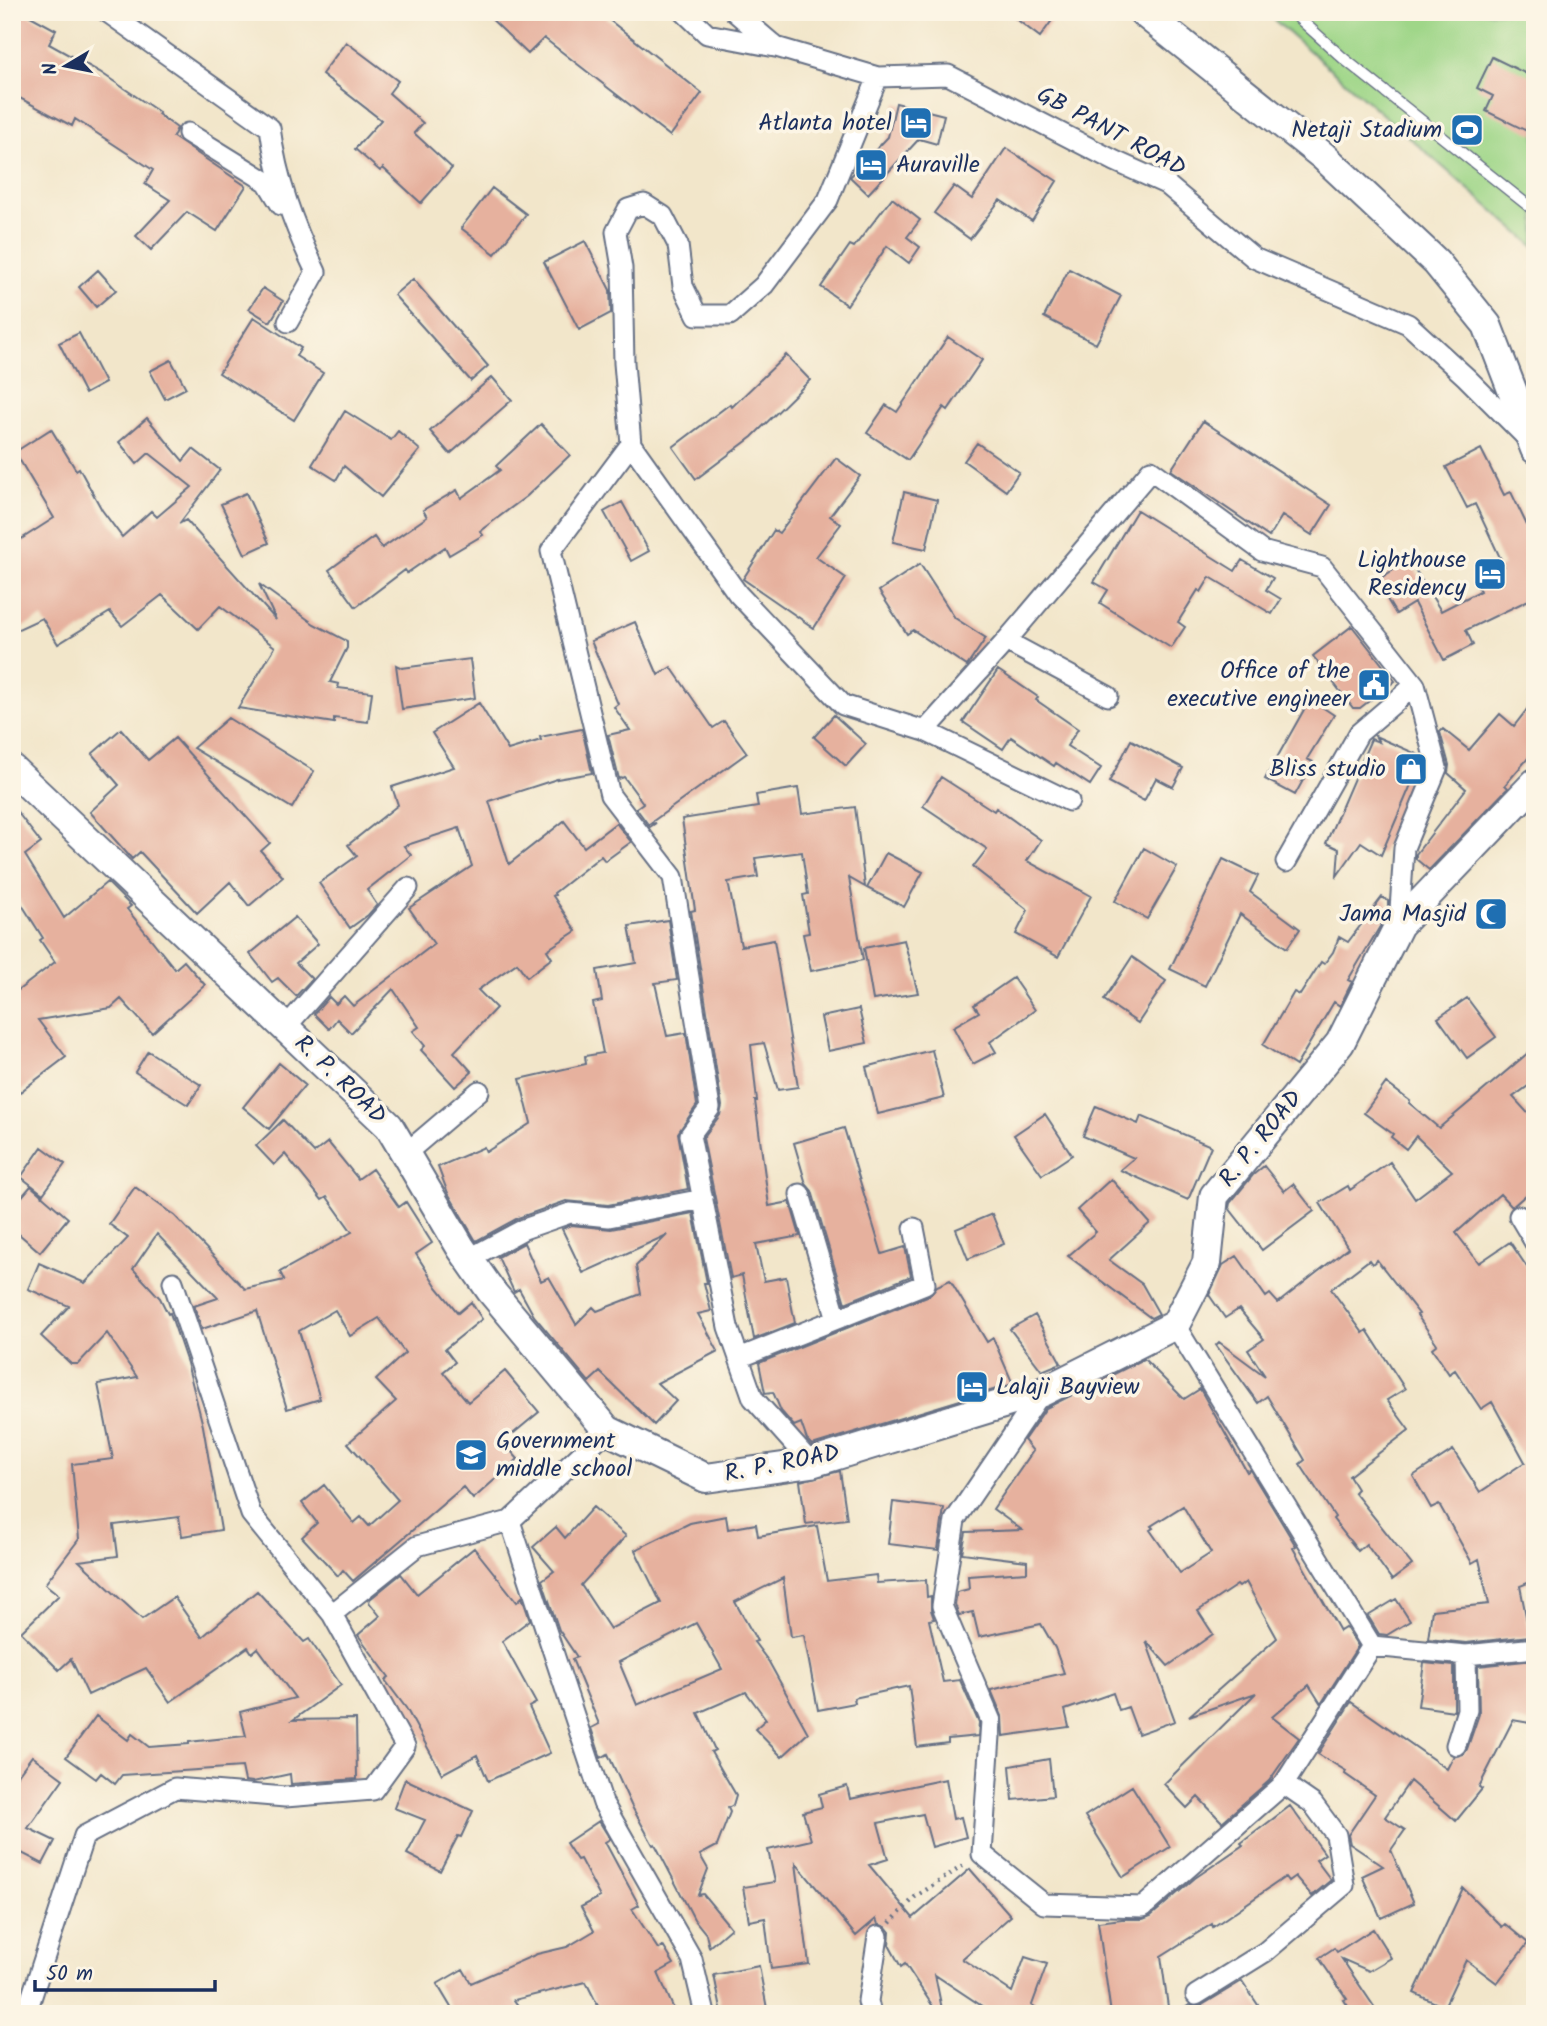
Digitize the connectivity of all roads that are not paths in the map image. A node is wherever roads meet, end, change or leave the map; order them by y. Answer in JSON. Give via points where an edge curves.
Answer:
{"nodes":[{"id":1,"x":107,"y":12,"type":"edge"},
{"id":2,"x":684,"y":12,"type":"edge"},
{"id":3,"x":736,"y":12,"type":"edge"},
{"id":4,"x":1143,"y":12,"type":"edge"},
{"id":5,"x":1292,"y":12,"type":"edge"},
{"id":6,"x":776,"y":47,"type":"junction"},
{"id":7,"x":878,"y":77,"type":"junction"},
{"id":8,"x":188,"y":133,"type":"dead end"},
{"id":9,"x":1535,"y":211,"type":"edge"},
{"id":10,"x":294,"y":226,"type":"junction"},
{"id":11,"x":288,"y":322,"type":"dead end"},
{"id":12,"x":631,"y":444,"type":"junction"},
{"id":13,"x":1533,"y":446,"type":"edge"},
{"id":14,"x":1006,"y":641,"type":"junction"},
{"id":15,"x":1415,"y":685,"type":"junction"},
{"id":16,"x":1108,"y":696,"type":"dead end"},
{"id":17,"x":925,"y":731,"type":"junction"},
{"id":18,"x":12,"y":769,"type":"edge"},
{"id":19,"x":1535,"y":783,"type":"edge"},
{"id":20,"x":1069,"y":801,"type":"dead end"},
{"id":21,"x":1286,"y":862,"type":"dead end"},
{"id":22,"x":408,"y":888,"type":"dead end"},
{"id":23,"x":1399,"y":926,"type":"junction"},
{"id":24,"x":285,"y":1028,"type":"junction"},
{"id":25,"x":480,"y":1091,"type":"dead end"},
{"id":26,"x":405,"y":1154,"type":"junction"},
{"id":27,"x":800,"y":1194,"type":"dead end"},
{"id":28,"x":703,"y":1199,"type":"junction"},
{"id":29,"x":1519,"y":1216,"type":"dead end"},
{"id":30,"x":914,"y":1228,"type":"dead end"},
{"id":31,"x":1535,"y":1243,"type":"edge"},
{"id":32,"x":468,"y":1259,"type":"junction"},
{"id":33,"x":173,"y":1282,"type":"dead end"},
{"id":34,"x":837,"y":1319,"type":"junction"},
{"id":35,"x":1175,"y":1325,"type":"junction"},
{"id":36,"x":739,"y":1358,"type":"junction"},
{"id":37,"x":1042,"y":1392,"type":"junction"},
{"id":38,"x":607,"y":1430,"type":"junction"},
{"id":39,"x":811,"y":1463,"type":"junction"},
{"id":40,"x":510,"y":1521,"type":"junction"},
{"id":41,"x":332,"y":1614,"type":"junction"},
{"id":42,"x":1372,"y":1646,"type":"junction"},
{"id":43,"x":1535,"y":1648,"type":"edge"},
{"id":44,"x":1466,"y":1655,"type":"junction"},
{"id":45,"x":1456,"y":1745,"type":"dead end"},
{"id":46,"x":1284,"y":1784,"type":"junction"},
{"id":47,"x":878,"y":1936,"type":"road end"},
{"id":48,"x":1196,"y":1995,"type":"dead end"},
{"id":49,"x":26,"y":2014,"type":"edge"},
{"id":50,"x":705,"y":2014,"type":"edge"},
{"id":51,"x":872,"y":2014,"type":"edge"}],
"edges":[{"from":1,"to":10,"type":"street","via":[[270,128]]},
{"from":2,"to":6,"type":"street","via":[[707,34]]},
{"from":3,"to":6,"type":"street","name":"GB PANT ROAD"},
{"from":4,"to":13,"type":"street","via":[[1323,156],[1436,262],[1487,326]]},
{"from":5,"to":9,"type":"lane"},
{"from":6,"to":7,"type":"street","name":"GB PANT ROAD"},
{"from":7,"to":12,"type":"street","via":[[828,200],[764,285],[730,315],[697,315],[683,286],[678,245],[663,216],[644,204],[628,209],[616,232]]},
{"from":7,"to":13,"type":"street","name":"GB PANT ROAD","via":[[948,75],[1166,184],[1254,258],[1408,324]]},
{"from":8,"to":10,"type":"street","via":[[267,183]]},
{"from":10,"to":11,"type":"street","via":[[316,272]]},
{"from":12,"to":17,"type":"street","via":[[738,594],[843,705]]},
{"from":12,"to":28,"type":"street","via":[[551,551],[610,795],[673,877],[710,1108],[690,1135]]},
{"from":14,"to":15,"type":"street","via":[[1151,470],[1262,551],[1322,567]]},
{"from":14,"to":16,"type":"street"},
{"from":14,"to":17,"type":"street"},
{"from":15,"to":21,"type":"street","via":[[1359,733]]},
{"from":15,"to":23,"type":"street","via":[[1437,768],[1404,848]]},
{"from":17,"to":20,"type":"street"},
{"from":18,"to":24,"type":"street","name":"R. P. ROAD"},
{"from":19,"to":23,"type":"street","name":"R. P. ROAD"},
{"from":22,"to":24,"type":"street"},
{"from":23,"to":35,"type":"street","name":"R. P. ROAD","via":[[1339,1043],[1214,1196],[1207,1263]]},
{"from":24,"to":26,"type":"street","name":"R. P. ROAD","via":[[389,1126]]},
{"from":25,"to":26,"type":"street"},
{"from":26,"to":32,"type":"street","name":"R. P. ROAD"},
{"from":27,"to":34,"type":"street"},
{"from":28,"to":32,"type":"street","via":[[610,1217],[570,1213],[524,1228]]},
{"from":28,"to":36,"type":"street","via":[[728,1327]]},
{"from":29,"to":31,"type":"street"},
{"from":30,"to":34,"type":"street","via":[[925,1284]]},
{"from":32,"to":38,"type":"street","name":"R. P. ROAD"},
{"from":33,"to":41,"type":"street","via":[[251,1514]]},
{"from":34,"to":36,"type":"street"},
{"from":35,"to":37,"type":"street","name":"R. P. ROAD"},
{"from":35,"to":42,"type":"street"},
{"from":36,"to":39,"type":"street","via":[[753,1398]]},
{"from":37,"to":39,"type":"street","name":"R. P. ROAD"},
{"from":37,"to":46,"type":"street","via":[[955,1520],[942,1606],[991,1721],[982,1854],[1044,1904],[1143,1908]]},
{"from":38,"to":39,"type":"street","name":"R. P. ROAD","via":[[706,1478]]},
{"from":38,"to":40,"type":"street"},
{"from":40,"to":41,"type":"street","via":[[417,1546]]},
{"from":40,"to":50,"type":"street","via":[[603,1803],[692,1959]]},
{"from":41,"to":49,"type":"street","via":[[405,1746],[373,1790],[285,1797],[175,1788],[83,1836]]},
{"from":42,"to":44,"type":"street"},
{"from":42,"to":46,"type":"street"},
{"from":43,"to":44,"type":"street"},
{"from":44,"to":45,"type":"street","via":[[1467,1710]]},
{"from":46,"to":48,"type":"street","via":[[1313,1804],[1336,1835],[1344,1885],[1265,1952]]},
{"from":47,"to":51,"type":"street","via":[[868,2001]]}]}
